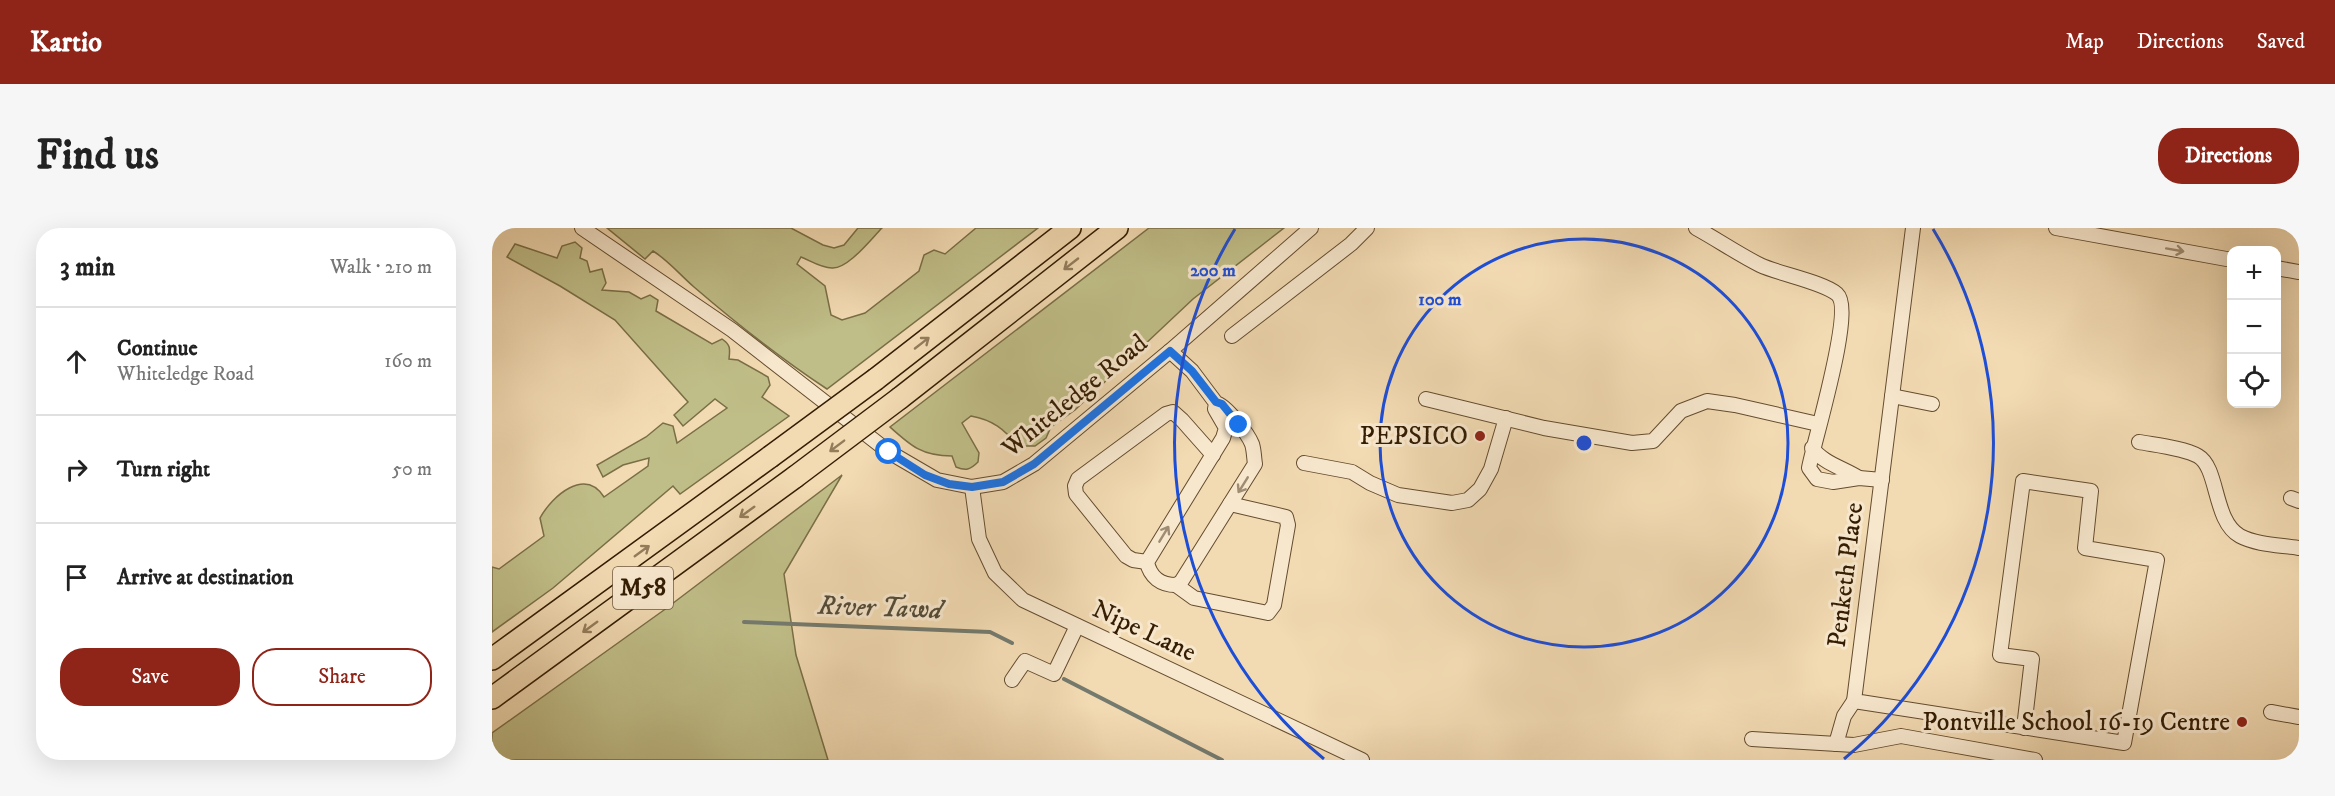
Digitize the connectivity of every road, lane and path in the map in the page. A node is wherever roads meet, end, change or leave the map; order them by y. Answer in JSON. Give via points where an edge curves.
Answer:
{"nodes":[{"id":1,"x":582,"y":228,"type":"edge"},
{"id":2,"x":1070,"y":228,"type":"edge"},
{"id":3,"x":1117,"y":228,"type":"edge"},
{"id":4,"x":1311,"y":228,"type":"edge"},
{"id":5,"x":1367,"y":228,"type":"edge"},
{"id":6,"x":1696,"y":228,"type":"edge"},
{"id":7,"x":1913,"y":228,"type":"edge"},
{"id":8,"x":2056,"y":228,"type":"edge"},
{"id":9,"x":2067,"y":229,"type":"edge"},
{"id":10,"x":2227,"y":259,"type":"edge"},
{"id":11,"x":2281,"y":269,"type":"edge"},
{"id":12,"x":2299,"y":272,"type":"edge"},
{"id":13,"x":1232,"y":336,"type":"dead end"},
{"id":14,"x":1170,"y":351,"type":"junction"},
{"id":15,"x":1892,"y":396,"type":"junction"},
{"id":16,"x":1426,"y":399,"type":"dead end"},
{"id":17,"x":1216,"y":402,"type":"junction"},
{"id":18,"x":1932,"y":404,"type":"dead end"},
{"id":19,"x":1506,"y":418,"type":"junction"},
{"id":20,"x":1818,"y":424,"type":"junction"},
{"id":21,"x":2139,"y":442,"type":"dead end"},
{"id":22,"x":1213,"y":455,"type":"junction"},
{"id":23,"x":1304,"y":463,"type":"dead end"},
{"id":24,"x":1882,"y":480,"type":"junction"},
{"id":25,"x":972,"y":487,"type":"junction"},
{"id":26,"x":1230,"y":504,"type":"junction"},
{"id":27,"x":2299,"y":548,"type":"edge"},
{"id":28,"x":1147,"y":562,"type":"junction"},
{"id":29,"x":1176,"y":585,"type":"junction"},
{"id":30,"x":1077,"y":626,"type":"junction"},
{"id":31,"x":492,"y":659,"type":"edge"},
{"id":32,"x":1012,"y":680,"type":"dead end"},
{"id":33,"x":492,"y":698,"type":"edge"},
{"id":34,"x":1854,"y":701,"type":"junction"},
{"id":35,"x":2271,"y":711,"type":"dead end"},
{"id":36,"x":2299,"y":717,"type":"edge"},
{"id":37,"x":2024,"y":728,"type":"junction"},
{"id":38,"x":1752,"y":739,"type":"dead end"},
{"id":39,"x":1836,"y":744,"type":"junction"},
{"id":40,"x":1362,"y":760,"type":"edge"},
{"id":41,"x":2035,"y":760,"type":"edge"}],
"edges":[{"from":1,"to":25,"type":"street","name":"Whiteledge Road","via":[[732,330],[889,452],[937,480]]},
{"from":31,"to":2,"type":"highway","number":"M58","one_way":true,"bridge":true,"via":[[876,378]]},
{"from":3,"to":33,"type":"highway","number":"M58","one_way":true,"bridge":true,"via":[[795,477]]},
{"from":4,"to":14,"type":"street","name":"Whiteledge Road"},
{"from":5,"to":13,"type":"street"},
{"from":6,"to":20,"type":"street","via":[[1760,265],[1826,287],[1843,302],[1839,338]]},
{"from":7,"to":15,"type":"street","name":"Penketh Place"},
{"from":8,"to":9,"type":"street"},
{"from":9,"to":10,"type":"street","one_way":true},
{"from":11,"to":12,"type":"street"},
{"from":14,"to":17,"type":"street"},
{"from":14,"to":25,"type":"street","name":"Whiteledge Road","via":[[1023,471],[993,485]]},
{"from":15,"to":18,"type":"street"},
{"from":15,"to":24,"type":"street","name":"Penketh Place"},
{"from":16,"to":19,"type":"street"},
{"from":17,"to":22,"type":"street","via":[[1215,409],[1226,428]]},
{"from":17,"to":26,"type":"street","one_way":true,"via":[[1222,404],[1252,444],[1255,464]]},
{"from":19,"to":20,"type":"street","via":[[1632,443],[1653,441],[1681,411],[1707,401]]},
{"from":19,"to":23,"type":"street","via":[[1491,469],[1480,489],[1468,500],[1452,503],[1398,495],[1352,472]]},
{"from":20,"to":24,"type":"street","via":[[1809,468],[1817,479]]},
{"from":21,"to":27,"type":"street","via":[[2198,456],[2211,476],[2225,518],[2240,536]]},
{"from":28,"to":22,"type":"street","one_way":true},
{"from":22,"to":28,"type":"street","via":[[1173,412],[1078,480],[1076,494],[1126,556]]},
{"from":24,"to":34,"type":"street","name":"Penketh Place"},
{"from":25,"to":30,"type":"street","name":"Nipe Lane","via":[[979,539],[995,573],[1023,600]]},
{"from":26,"to":29,"type":"street"},
{"from":26,"to":29,"type":"street","via":[[1286,517],[1288,525],[1274,605],[1269,613],[1194,598]]},
{"from":28,"to":29,"type":"street","via":[[1157,579]]},
{"from":30,"to":32,"type":"street","via":[[1054,674],[1025,661]]},
{"from":30,"to":40,"type":"street","name":"Nipe Lane"},
{"from":34,"to":37,"type":"street"},
{"from":34,"to":39,"type":"street","name":"Penketh Place","via":[[1844,716]]},
{"from":35,"to":36,"type":"street"},
{"from":37,"to":37,"type":"street","via":[[2124,742],[2157,560],[2085,548],[2091,491],[2023,481],[2000,655],[2032,658]]},
{"from":38,"to":39,"type":"street"},
{"from":39,"to":41,"type":"street","via":[[1854,745],[1901,736]]}]}
